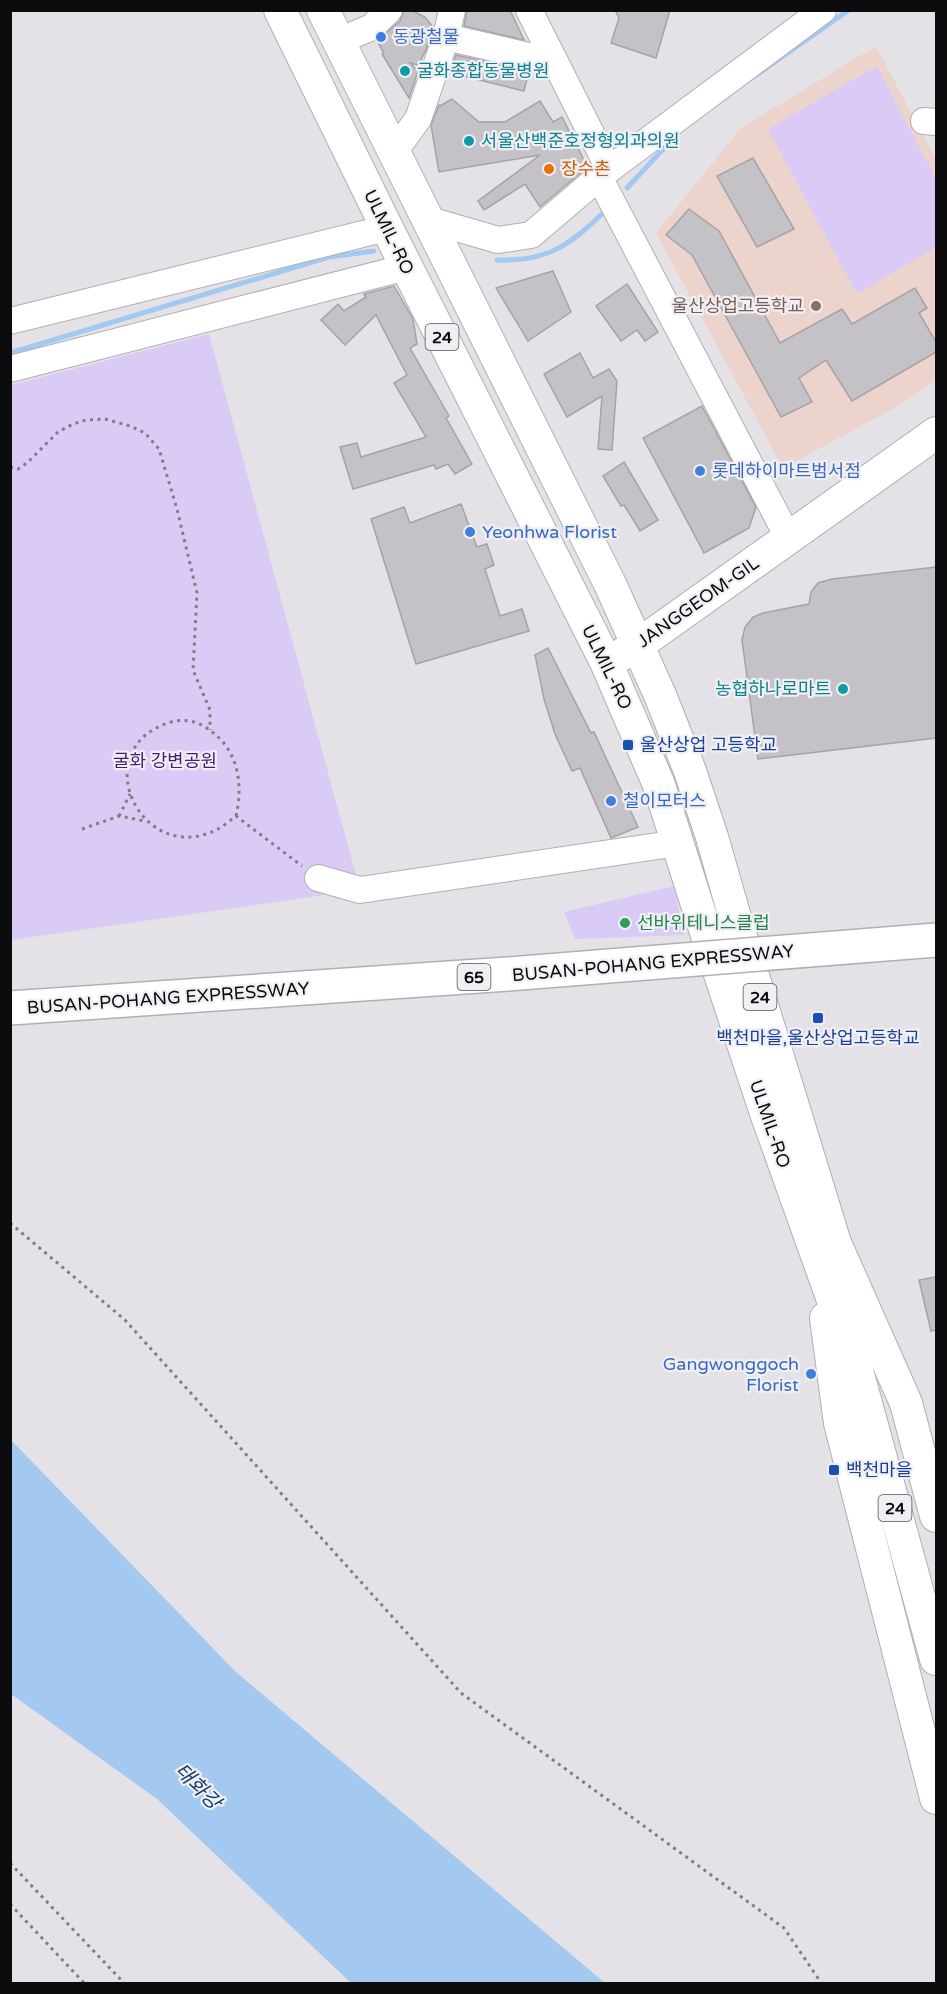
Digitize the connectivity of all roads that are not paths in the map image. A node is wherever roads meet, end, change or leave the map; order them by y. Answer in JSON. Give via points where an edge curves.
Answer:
{"nodes":[{"id":1,"x":280,"y":10,"type":"edge"},
{"id":2,"x":323,"y":10,"type":"edge"},
{"id":3,"x":389,"y":10,"type":"edge"},
{"id":4,"x":452,"y":10,"type":"edge"},
{"id":5,"x":529,"y":10,"type":"edge"},
{"id":6,"x":823,"y":10,"type":"edge"},
{"id":7,"x":446,"y":37,"type":"junction"},
{"id":8,"x":339,"y":41,"type":"junction"},
{"id":9,"x":555,"y":62,"type":"junction"},
{"id":10,"x":394,"y":152,"type":"junction"},
{"id":11,"x":604,"y":173,"type":"junction"},
{"id":12,"x":429,"y":220,"type":"junction"},
{"id":13,"x":387,"y":228,"type":"junction"},
{"id":14,"x":406,"y":267,"type":"junction"},
{"id":15,"x":10,"y":321,"type":"edge"},
{"id":16,"x":10,"y":369,"type":"edge"},
{"id":17,"x":936,"y":433,"type":"edge"},
{"id":18,"x":789,"y":539,"type":"junction"},
{"id":19,"x":638,"y":645,"type":"junction"},
{"id":20,"x":606,"y":662,"type":"junction"},
{"id":21,"x":678,"y":843,"type":"junction"},
{"id":22,"x":318,"y":878,"type":"road end"},
{"id":23,"x":936,"y":921,"type":"edge"},
{"id":24,"x":936,"y":940,"type":"edge"},
{"id":25,"x":10,"y":986,"type":"edge"},
{"id":26,"x":10,"y":1008,"type":"edge"},
{"id":27,"x":826,"y":1247,"type":"junction"},
{"id":28,"x":936,"y":1516,"type":"edge"},
{"id":29,"x":936,"y":1659,"type":"edge"},
{"id":30,"x":936,"y":1798,"type":"edge"}],
"edges":[{"from":1,"to":13,"type":"main road","name":"ULMIL-RO","number":"24"},
{"from":2,"to":8,"type":"main road","name":"ULMIL-RO","number":"24"},
{"from":3,"to":8,"type":"street","via":[[372,27]]},
{"from":4,"to":7,"type":"street"},
{"from":5,"to":9,"type":"street"},
{"from":6,"to":11,"type":"street"},
{"from":7,"to":9,"type":"street"},
{"from":7,"to":10,"type":"street","via":[[418,118]]},
{"from":8,"to":10,"type":"main road","name":"ULMIL-RO","number":"24"},
{"from":9,"to":11,"type":"street"},
{"from":10,"to":12,"type":"main road","name":"ULMIL-RO","number":"24"},
{"from":11,"to":12,"type":"street","via":[[531,235],[498,240]]},
{"from":11,"to":18,"type":"street"},
{"from":12,"to":19,"type":"main road","name":"ULMIL-RO","number":"24"},
{"from":13,"to":14,"type":"main road","name":"ULMIL-RO","number":"24"},
{"from":13,"to":15,"type":"street"},
{"from":14,"to":16,"type":"street"},
{"from":14,"to":20,"type":"main road","name":"ULMIL-RO","number":"24"},
{"from":17,"to":18,"type":"main road","name":"JANGGEOM-GIL"},
{"from":18,"to":19,"type":"main road","name":"JANGGEOM-GIL"},
{"from":19,"to":20,"type":"main road","name":"JANGGEOM-GIL"},
{"from":19,"to":27,"type":"main road","name":"ULMIL-RO","number":"24","via":[[709,826]]},
{"from":20,"to":21,"type":"main road","name":"ULMIL-RO","number":"24","via":[[659,784]]},
{"from":21,"to":22,"type":"street","via":[[360,890]]},
{"from":21,"to":27,"type":"main road","name":"ULMIL-RO","number":"24","via":[[766,1113]]},
{"from":23,"to":25,"type":"highway","name":"BUSAN-POHANG EXPRESSWAY","number":"65","via":[[452,960]]},
{"from":24,"to":26,"type":"highway","name":"BUSAN-POHANG EXPRESSWAY","number":"65","bridge":true},
{"from":27,"to":28,"type":"main road","via":[[906,1402]]},
{"from":27,"to":29,"type":"main road","name":"ULMIL-RO","number":"24"},
{"from":27,"to":30,"type":"main road","via":[[840,1423]]}]}
